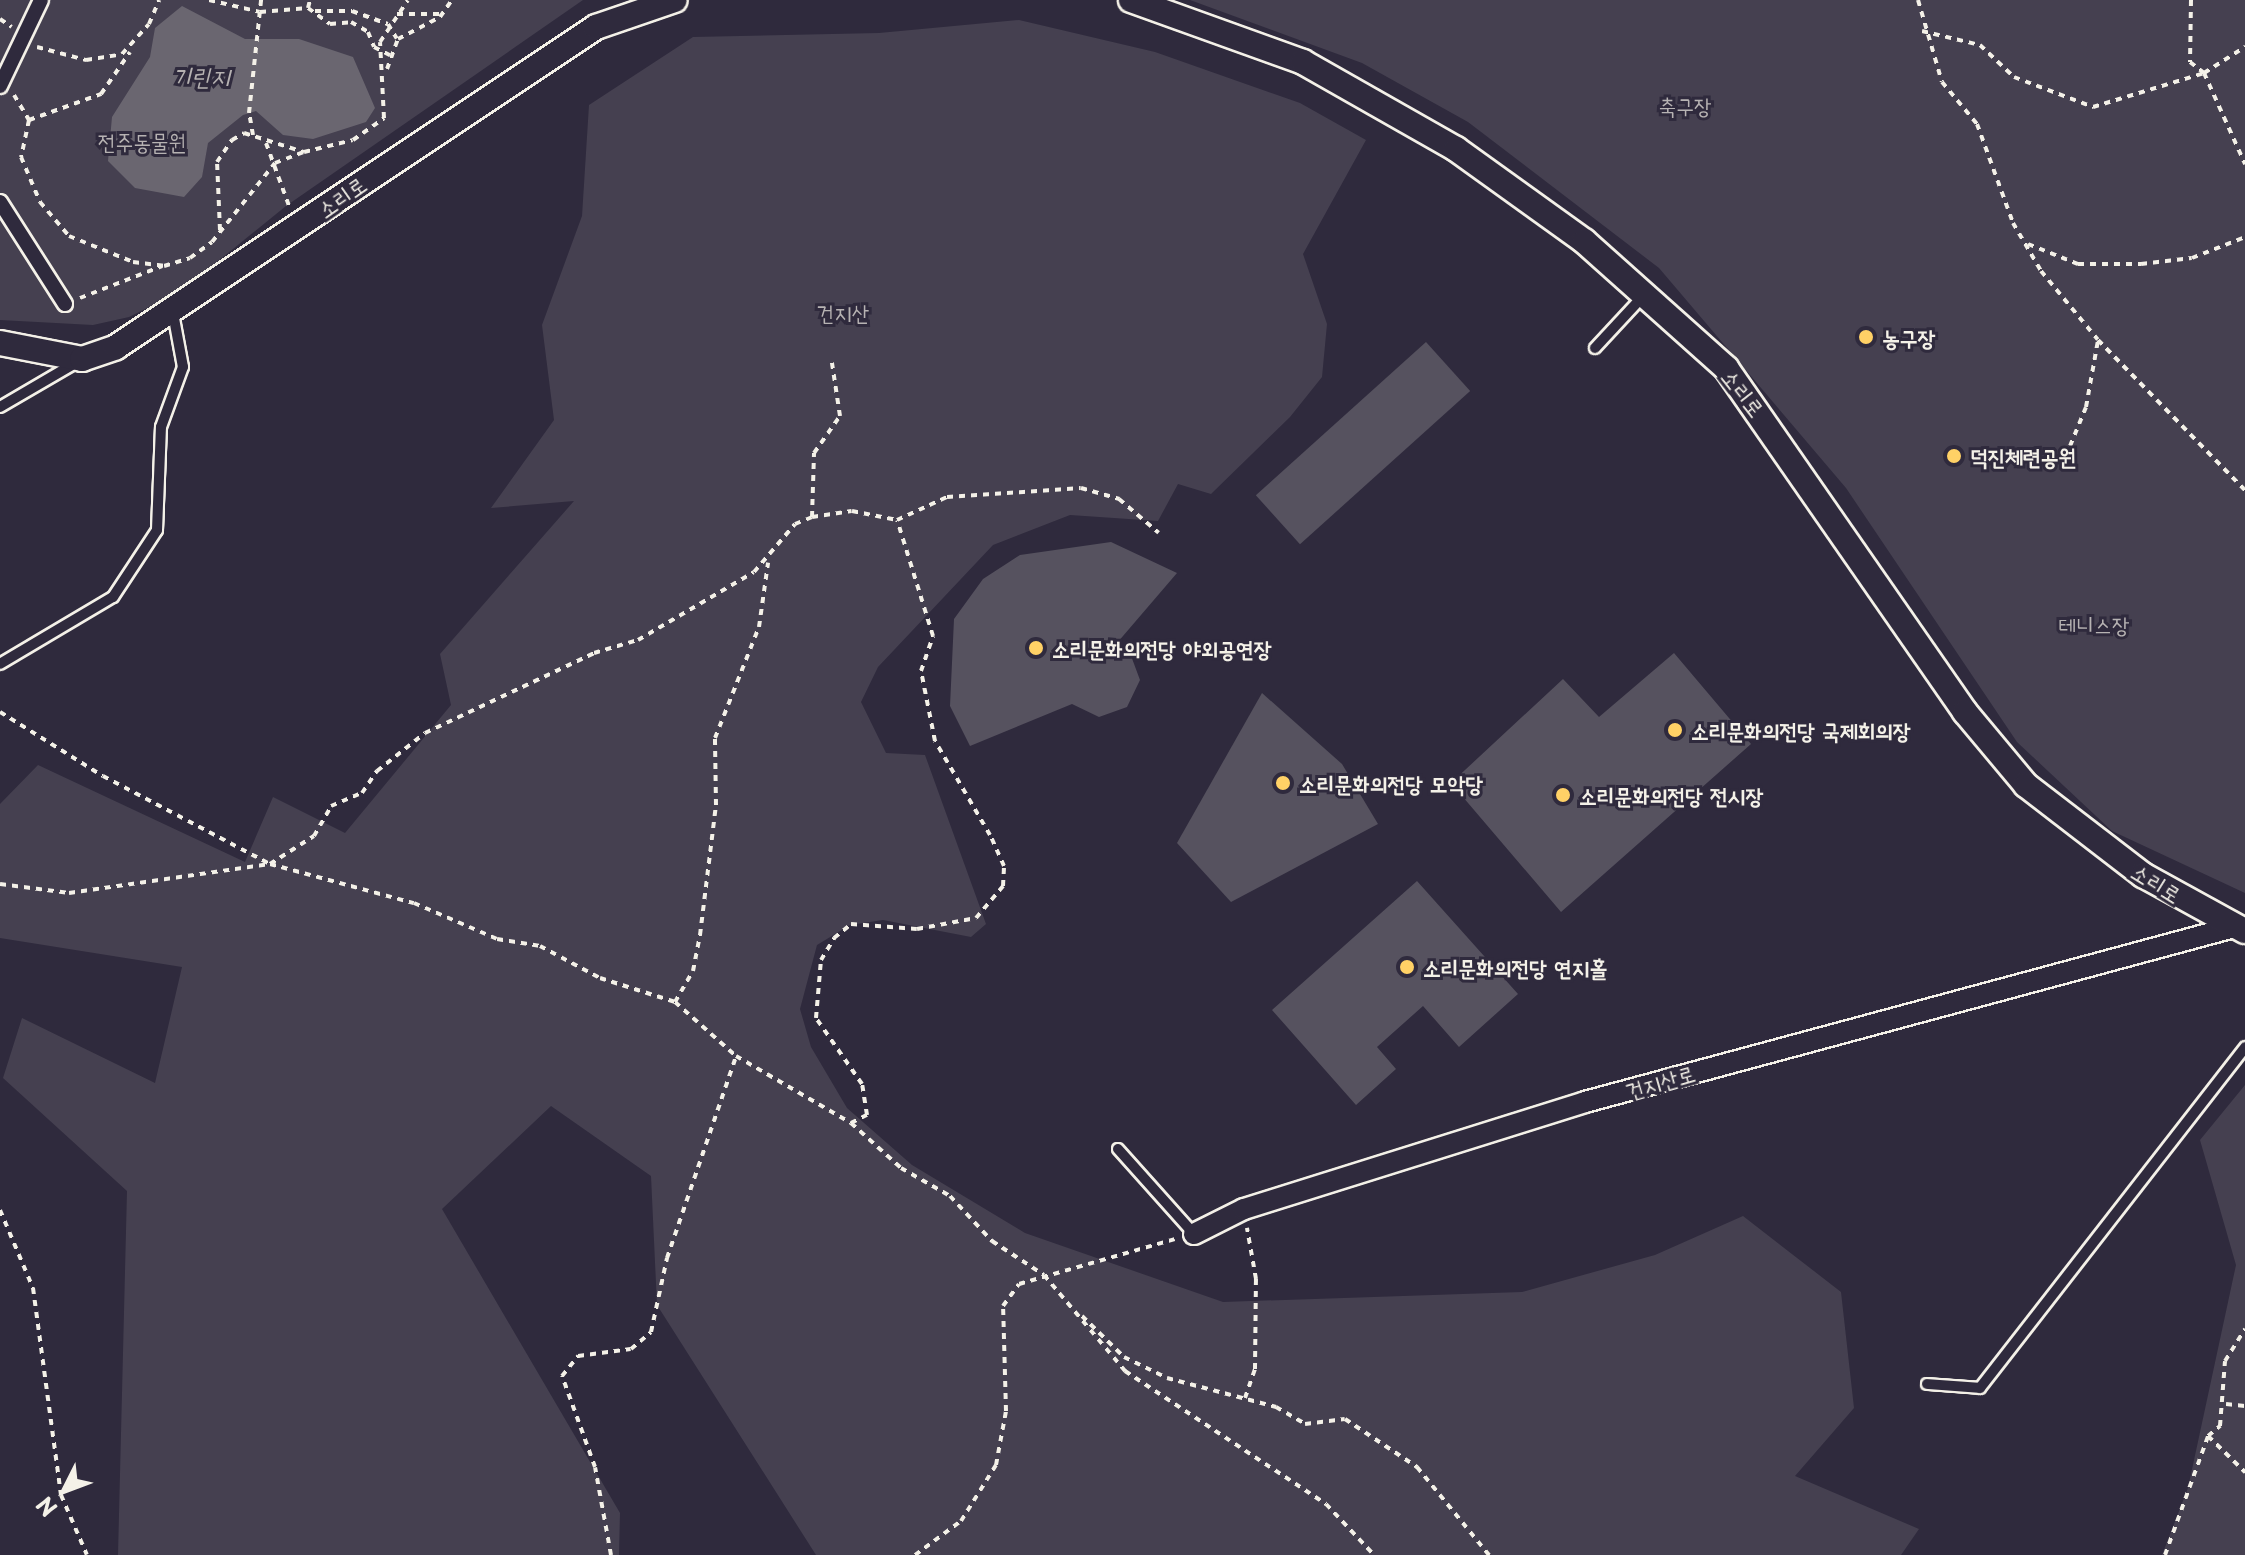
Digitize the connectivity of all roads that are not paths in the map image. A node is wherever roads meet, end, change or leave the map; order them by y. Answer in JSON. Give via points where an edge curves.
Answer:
{"nodes":[{"id":1,"x":41,"y":0,"type":"edge"},
{"id":2,"x":1131,"y":0,"type":"edge"},
{"id":3,"x":661,"y":2,"type":"edge"},
{"id":4,"x":0,"y":86,"type":"edge"},
{"id":5,"x":0,"y":202,"type":"edge"},
{"id":6,"x":1646,"y":293,"type":"junction"},
{"id":7,"x":65,"y":304,"type":"road end"},
{"id":8,"x":173,"y":313,"type":"junction"},
{"id":9,"x":0,"y":343,"type":"edge"},
{"id":10,"x":1595,"y":348,"type":"dead end"},
{"id":11,"x":82,"y":359,"type":"junction"},
{"id":12,"x":0,"y":407,"type":"edge"},
{"id":13,"x":0,"y":664,"type":"edge"},
{"id":14,"x":2239,"y":929,"type":"edge"},
{"id":15,"x":2245,"y":1047,"type":"edge"},
{"id":16,"x":1118,"y":1149,"type":"dead end"},
{"id":17,"x":1194,"y":1234,"type":"joint"},
{"id":18,"x":1927,"y":1384,"type":"dead end"}],
"edges":[{"from":1,"to":4,"type":"street"},
{"from":2,"to":6,"type":"street","name":"소리로","via":[[1303,62],[1456,149]]},
{"from":3,"to":8,"type":"street","name":"소리로","via":[[596,27]]},
{"from":5,"to":7,"type":"street"},
{"from":6,"to":10,"type":"lane"},
{"from":6,"to":14,"type":"street","name":"소리로","via":[[1726,368],[1965,712],[2026,785],[2082,834]]},
{"from":8,"to":11,"type":"street","name":"소리로"},
{"from":8,"to":13,"type":"lane","via":[[183,367],[161,427],[152,541],[113,597]]},
{"from":9,"to":11,"type":"street"},
{"from":11,"to":12,"type":"lane"},
{"from":14,"to":17,"type":"street","name":"건지산로","via":[[1692,1072],[1244,1209]]},
{"from":15,"to":18,"type":"lane","via":[[1980,1388]]},
{"from":16,"to":17,"type":"lane"}]}
